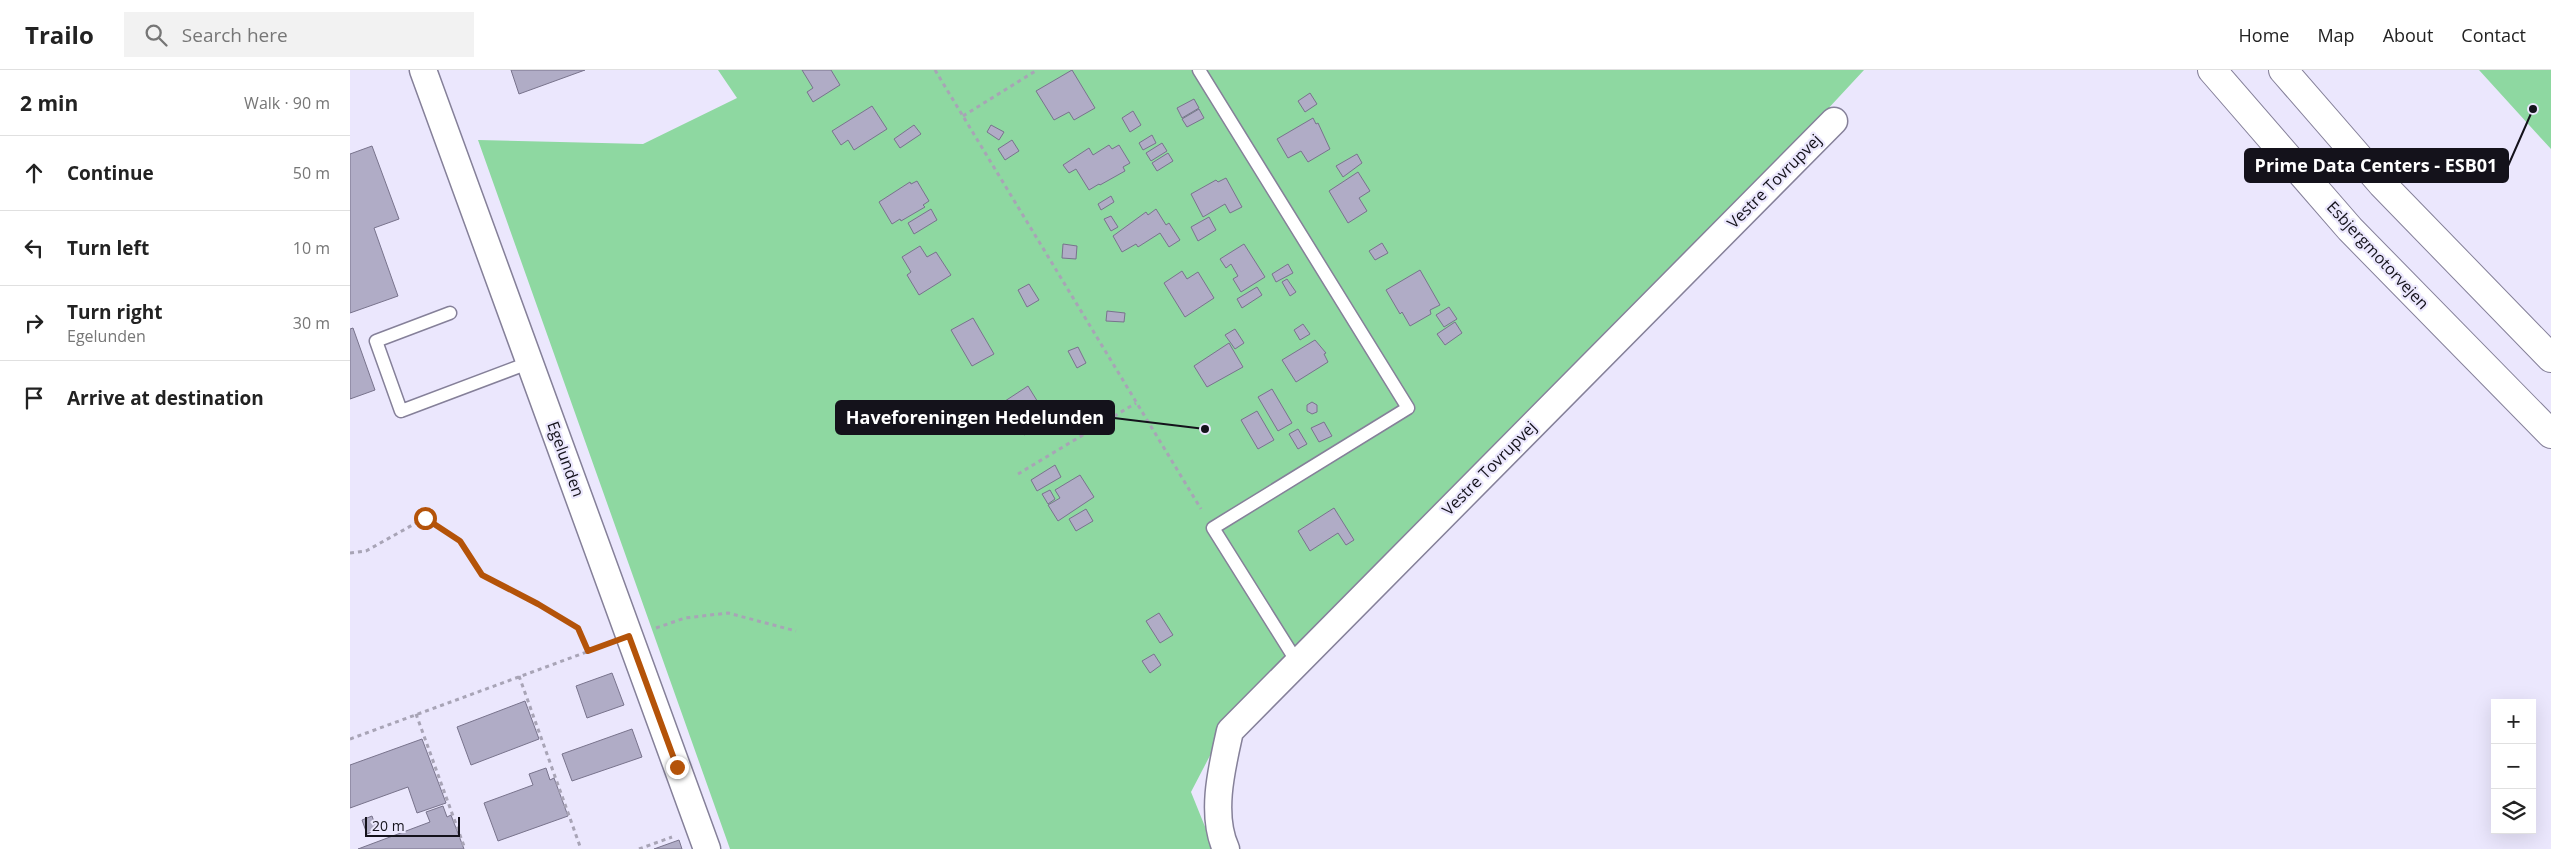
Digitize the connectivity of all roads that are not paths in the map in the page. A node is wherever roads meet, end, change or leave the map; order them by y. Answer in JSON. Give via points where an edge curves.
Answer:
{"nodes":[{"id":1,"x":424,"y":70,"type":"edge"},
{"id":2,"x":1199,"y":70,"type":"edge"},
{"id":3,"x":2212,"y":70,"type":"edge"},
{"id":4,"x":2283,"y":70,"type":"edge"},
{"id":5,"x":1834,"y":120,"type":"dead end"},
{"id":6,"x":450,"y":313,"type":"dead end"},
{"id":7,"x":2551,"y":358,"type":"edge"},
{"id":8,"x":531,"y":362,"type":"junction"},
{"id":9,"x":2551,"y":434,"type":"edge"},
{"id":10,"x":1297,"y":662,"type":"junction"},
{"id":11,"x":707,"y":849,"type":"edge"},
{"id":12,"x":1226,"y":849,"type":"edge"}],
"edges":[{"from":1,"to":8,"type":"street","name":"Egelunden"},
{"from":2,"to":10,"type":"lane","via":[[1408,408],[1213,528]]},
{"from":3,"to":9,"type":"highway","name":"Esbjergmotorvejen","via":[[2350,229]]},
{"from":4,"to":7,"type":"highway","via":[[2382,184]]},
{"from":5,"to":10,"type":"street","name":"Vestre Tovrupvej"},
{"from":6,"to":8,"type":"lane","via":[[376,341],[401,411]]},
{"from":8,"to":11,"type":"street","name":"Egelunden"},
{"from":10,"to":12,"type":"street","name":"Vestre Tovrupvej","via":[[1230,731],[1218,785],[1222,840]]}]}
